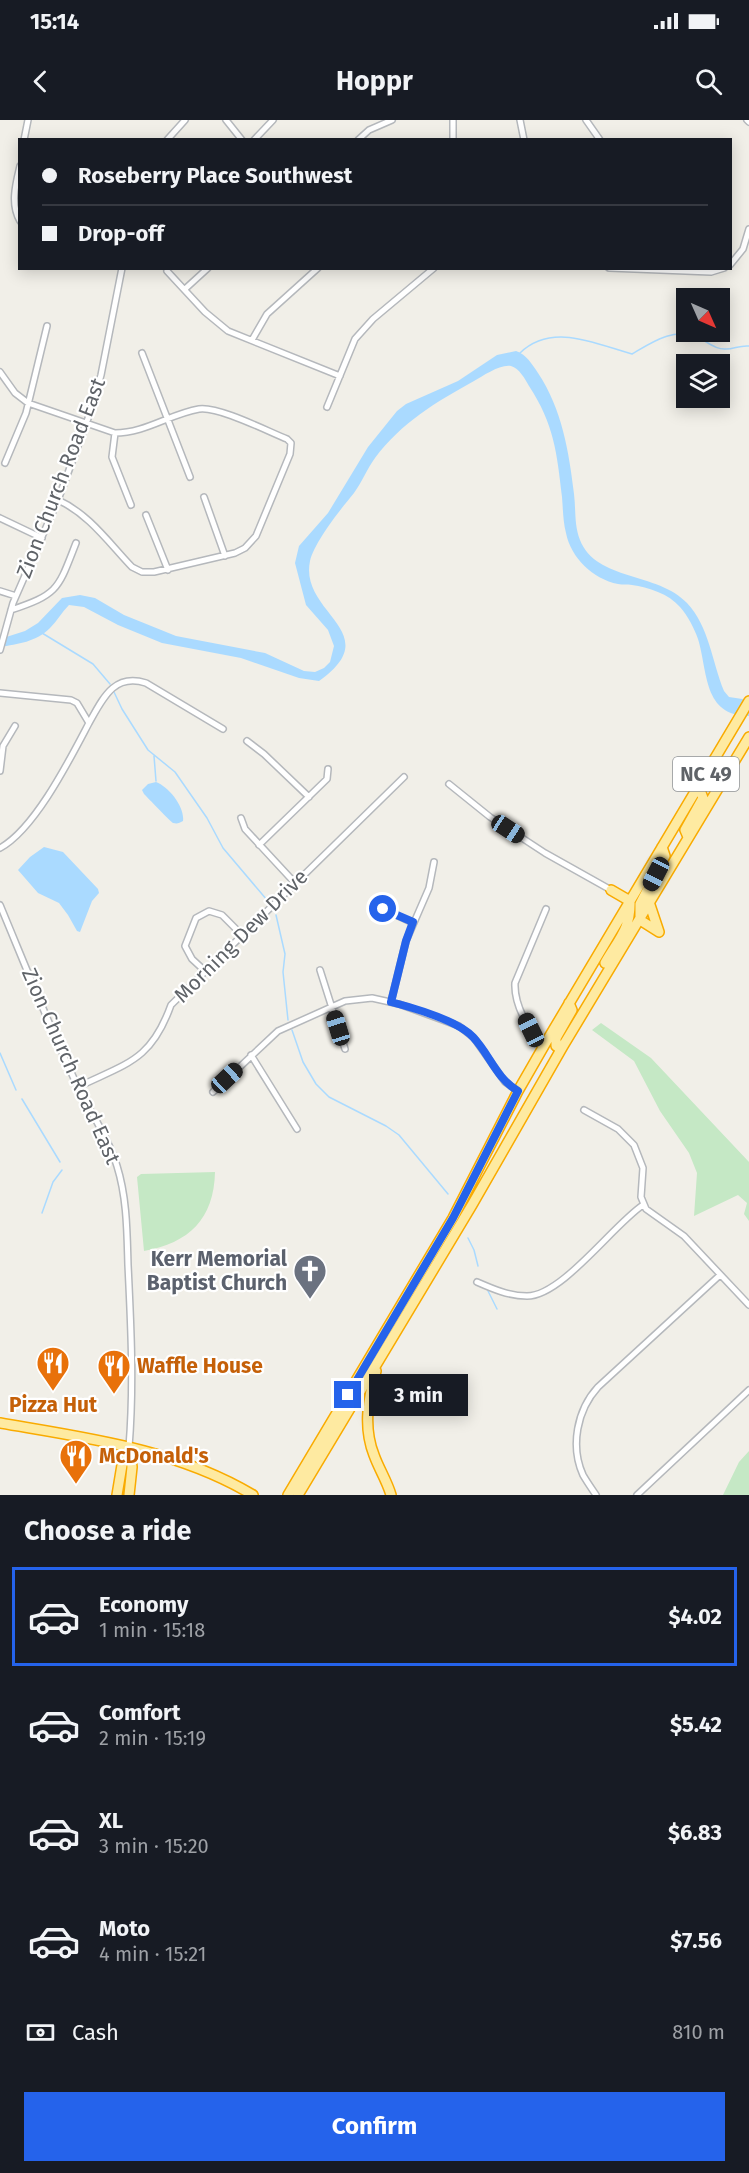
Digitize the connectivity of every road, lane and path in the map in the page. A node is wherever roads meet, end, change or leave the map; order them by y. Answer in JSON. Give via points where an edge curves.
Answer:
{"nodes":[{"id":1,"x":28,"y":120,"type":"edge"},
{"id":2,"x":185,"y":120,"type":"edge"},
{"id":3,"x":226,"y":120,"type":"edge"},
{"id":4,"x":273,"y":120,"type":"edge"},
{"id":5,"x":392,"y":120,"type":"edge"},
{"id":6,"x":453,"y":120,"type":"edge"},
{"id":7,"x":520,"y":120,"type":"edge"},
{"id":8,"x":586,"y":120,"type":"edge"},
{"id":9,"x":24,"y":138,"type":"edge"},
{"id":10,"x":168,"y":138,"type":"edge"},
{"id":11,"x":240,"y":138,"type":"edge"},
{"id":12,"x":256,"y":138,"type":"edge"},
{"id":13,"x":360,"y":138,"type":"edge"},
{"id":14,"x":453,"y":138,"type":"edge"},
{"id":15,"x":524,"y":138,"type":"edge"},
{"id":16,"x":599,"y":138,"type":"edge"},
{"id":17,"x":18,"y":174,"type":"edge"},
{"id":18,"x":18,"y":216,"type":"edge"},
{"id":19,"x":749,"y":229,"type":"edge"},
{"id":20,"x":732,"y":263,"type":"edge"},
{"id":21,"x":122,"y":270,"type":"edge"},
{"id":22,"x":206,"y":270,"type":"edge"},
{"id":23,"x":316,"y":270,"type":"edge"},
{"id":24,"x":432,"y":270,"type":"edge"},
{"id":25,"x":660,"y":270,"type":"edge"},
{"id":26,"x":718,"y":270,"type":"edge"},
{"id":27,"x":167,"y":271,"type":"dead end"},
{"id":28,"x":185,"y":289,"type":"junction"},
{"id":29,"x":47,"y":327,"type":"dead end"},
{"id":30,"x":252,"y":340,"type":"junction"},
{"id":31,"x":142,"y":353,"type":"dead end"},
{"id":32,"x":0,"y":372,"type":"edge"},
{"id":33,"x":340,"y":376,"type":"junction"},
{"id":34,"x":28,"y":403,"type":"junction"},
{"id":35,"x":327,"y":407,"type":"dead end"},
{"id":36,"x":168,"y":419,"type":"junction"},
{"id":37,"x":86,"y":424,"type":"junction"},
{"id":38,"x":115,"y":433,"type":"junction"},
{"id":39,"x":5,"y":463,"type":"dead end"},
{"id":40,"x":190,"y":477,"type":"dead end"},
{"id":41,"x":204,"y":497,"type":"dead end"},
{"id":42,"x":58,"y":500,"type":"junction"},
{"id":43,"x":131,"y":505,"type":"dead end"},
{"id":44,"x":146,"y":515,"type":"dead end"},
{"id":45,"x":0,"y":518,"type":"edge"},
{"id":46,"x":42,"y":538,"type":"junction"},
{"id":47,"x":76,"y":543,"type":"dead end"},
{"id":48,"x":225,"y":556,"type":"junction"},
{"id":49,"x":168,"y":570,"type":"junction"},
{"id":50,"x":0,"y":591,"type":"edge"},
{"id":51,"x":16,"y":596,"type":"junction"},
{"id":52,"x":11,"y":610,"type":"junction"},
{"id":53,"x":0,"y":651,"type":"edge"},
{"id":54,"x":0,"y":693,"type":"edge"},
{"id":55,"x":749,"y":701,"type":"edge"},
{"id":56,"x":89,"y":723,"type":"junction"},
{"id":57,"x":15,"y":726,"type":"dead end"},
{"id":58,"x":224,"y":729,"type":"dead end"},
{"id":59,"x":749,"y":737,"type":"edge"},
{"id":60,"x":247,"y":741,"type":"dead end"},
{"id":61,"x":328,"y":770,"type":"dead end"},
{"id":62,"x":0,"y":771,"type":"edge"},
{"id":63,"x":404,"y":777,"type":"dead end"},
{"id":64,"x":449,"y":784,"type":"dead end"},
{"id":65,"x":697,"y":789,"type":"junction"},
{"id":66,"x":309,"y":797,"type":"junction"},
{"id":67,"x":241,"y":818,"type":"dead end"},
{"id":68,"x":688,"y":837,"type":"junction"},
{"id":69,"x":259,"y":845,"type":"junction"},
{"id":70,"x":662,"y":847,"type":"junction"},
{"id":71,"x":0,"y":848,"type":"edge"},
{"id":72,"x":434,"y":862,"type":"dead end"},
{"id":73,"x":295,"y":883,"type":"junction"},
{"id":74,"x":611,"y":890,"type":"junction"},
{"id":75,"x":630,"y":901,"type":"junction"},
{"id":76,"x":649,"y":902,"type":"junction"},
{"id":77,"x":0,"y":905,"type":"edge"},
{"id":78,"x":383,"y":909,"type":"dead end"},
{"id":79,"x":546,"y":909,"type":"dead end"},
{"id":80,"x":622,"y":913,"type":"junction"},
{"id":81,"x":640,"y":920,"type":"junction"},
{"id":82,"x":413,"y":922,"type":"junction"},
{"id":83,"x":242,"y":935,"type":"junction"},
{"id":84,"x":609,"y":969,"type":"junction"},
{"id":85,"x":320,"y":970,"type":"dead end"},
{"id":86,"x":205,"y":971,"type":"junction"},
{"id":87,"x":391,"y":1002,"type":"junction"},
{"id":88,"x":569,"y":1003,"type":"junction"},
{"id":89,"x":332,"y":1006,"type":"junction"},
{"id":90,"x":545,"y":1044,"type":"junction"},
{"id":91,"x":345,"y":1049,"type":"dead end"},
{"id":92,"x":561,"y":1049,"type":"junction"},
{"id":93,"x":251,"y":1055,"type":"junction"},
{"id":94,"x":78,"y":1087,"type":"junction"},
{"id":95,"x":518,"y":1091,"type":"junction"},
{"id":96,"x":213,"y":1092,"type":"dead end"},
{"id":97,"x":585,"y":1110,"type":"dead end"},
{"id":98,"x":297,"y":1129,"type":"dead end"},
{"id":99,"x":642,"y":1204,"type":"junction"},
{"id":100,"x":720,"y":1275,"type":"junction"},
{"id":101,"x":477,"y":1282,"type":"dead end"},
{"id":102,"x":749,"y":1305,"type":"edge"},
{"id":103,"x":380,"y":1359,"type":"junction"},
{"id":104,"x":749,"y":1390,"type":"edge"},
{"id":105,"x":0,"y":1424,"type":"edge"},
{"id":106,"x":129,"y":1447,"type":"junction"},
{"id":107,"x":117,"y":1495,"type":"edge"},
{"id":108,"x":129,"y":1495,"type":"edge"},
{"id":109,"x":253,"y":1495,"type":"edge"},
{"id":110,"x":288,"y":1495,"type":"edge"},
{"id":111,"x":298,"y":1495,"type":"edge"},
{"id":112,"x":391,"y":1495,"type":"edge"},
{"id":113,"x":596,"y":1495,"type":"edge"},
{"id":114,"x":637,"y":1495,"type":"edge"}],
"edges":[{"from":1,"to":9,"type":"street"},
{"from":2,"to":10,"type":"street"},
{"from":3,"to":11,"type":"street"},
{"from":4,"to":12,"type":"street"},
{"from":5,"to":13,"type":"street"},
{"from":6,"to":14,"type":"street"},
{"from":7,"to":15,"type":"street"},
{"from":8,"to":16,"type":"street"},
{"from":17,"to":18,"type":"street"},
{"from":19,"to":20,"type":"street","via":[[743,249]]},
{"from":21,"to":37,"type":"street","name":"Zion Church Road East","via":[[101,375]]},
{"from":22,"to":28,"type":"street"},
{"from":23,"to":30,"type":"street","via":[[267,314]]},
{"from":24,"to":33,"type":"street","via":[[355,339]]},
{"from":25,"to":26,"type":"street"},
{"from":27,"to":28,"type":"street"},
{"from":28,"to":30,"type":"street","via":[[228,331]]},
{"from":29,"to":34,"type":"street"},
{"from":30,"to":33,"type":"street"},
{"from":31,"to":36,"type":"street"},
{"from":32,"to":34,"type":"street"},
{"from":33,"to":35,"type":"street"},
{"from":34,"to":37,"type":"street"},
{"from":34,"to":39,"type":"street"},
{"from":36,"to":38,"type":"street","via":[[129,433]]},
{"from":36,"to":40,"type":"street"},
{"from":36,"to":48,"type":"street","via":[[208,409],[291,443],[256,536],[245,548]]},
{"from":37,"to":38,"type":"street"},
{"from":37,"to":42,"type":"street","name":"Zion Church Road East"},
{"from":38,"to":43,"type":"street","via":[[112,457]]},
{"from":41,"to":48,"type":"street"},
{"from":42,"to":46,"type":"street","name":"Zion Church Road East"},
{"from":42,"to":49,"type":"street","via":[[87,519],[132,567],[147,573]]},
{"from":44,"to":49,"type":"street"},
{"from":45,"to":46,"type":"street"},
{"from":46,"to":51,"type":"street","name":"Zion Church Road East"},
{"from":47,"to":52,"type":"street","via":[[58,586],[34,603]]},
{"from":48,"to":49,"type":"street"},
{"from":50,"to":51,"type":"street"},
{"from":51,"to":52,"type":"street","name":"Zion Church Road East"},
{"from":52,"to":53,"type":"street","name":"Zion Church Road East"},
{"from":54,"to":56,"type":"street","via":[[71,700]]},
{"from":55,"to":65,"type":"highway","number":"NC 49"},
{"from":56,"to":58,"type":"street","via":[[111,689],[122,681],[135,680]]},
{"from":56,"to":71,"type":"street","via":[[32,819]]},
{"from":57,"to":62,"type":"street","via":[[3,746]]},
{"from":59,"to":68,"type":"highway","number":"NC 49"},
{"from":60,"to":66,"type":"street"},
{"from":61,"to":66,"type":"street","via":[[327,779]]},
{"from":63,"to":73,"type":"street","name":"Morning Dew Drive"},
{"from":64,"to":74,"type":"street","via":[[490,817]]},
{"from":65,"to":68,"type":"highway","via":[[703,798],[685,830]]},
{"from":65,"to":70,"type":"highway","number":"NC 49"},
{"from":66,"to":69,"type":"street"},
{"from":67,"to":69,"type":"street"},
{"from":68,"to":76,"type":"highway","number":"NC 49"},
{"from":69,"to":73,"type":"street"},
{"from":70,"to":75,"type":"highway","number":"NC 49"},
{"from":70,"to":81,"type":"highway","via":[[665,856],[640,904]]},
{"from":72,"to":82,"type":"street","via":[[429,888]]},
{"from":73,"to":83,"type":"street","name":"Morning Dew Drive"},
{"from":74,"to":75,"type":"highway"},
{"from":74,"to":80,"type":"highway"},
{"from":75,"to":80,"type":"highway","number":"NC 49"},
{"from":75,"to":84,"type":"highway","via":[[627,926],[605,963]]},
{"from":76,"to":81,"type":"highway","number":"NC 49"},
{"from":76,"to":81,"type":"highway","via":[[659,932]]},
{"from":77,"to":94,"type":"street","name":"Zion Church Road East"},
{"from":78,"to":82,"type":"street"},
{"from":79,"to":90,"type":"street","via":[[515,983],[519,1005],[531,1030]]},
{"from":80,"to":88,"type":"highway","number":"NC 49"},
{"from":81,"to":84,"type":"highway","number":"NC 49"},
{"from":82,"to":87,"type":"street"},
{"from":83,"to":86,"type":"street","name":"Morning Dew Drive"},
{"from":83,"to":86,"type":"street","via":[[222,915],[209,911],[196,918],[185,946]]},
{"from":84,"to":92,"type":"highway","number":"NC 49"},
{"from":85,"to":89,"type":"street"},
{"from":86,"to":94,"type":"street","name":"Morning Dew Drive","via":[[171,1005],[153,1043],[138,1058]]},
{"from":87,"to":89,"type":"street","via":[[356,999]]},
{"from":87,"to":95,"type":"street","via":[[447,1020],[466,1031],[481,1046],[498,1075]]},
{"from":88,"to":90,"type":"highway","number":"NC 49"},
{"from":88,"to":92,"type":"highway","via":[[572,1010],[556,1038],[556,1046]]},
{"from":89,"to":91,"type":"street"},
{"from":89,"to":93,"type":"street","via":[[278,1031]]},
{"from":90,"to":95,"type":"highway","number":"NC 49"},
{"from":92,"to":103,"type":"highway","number":"NC 49"},
{"from":93,"to":96,"type":"street"},
{"from":93,"to":98,"type":"street"},
{"from":94,"to":106,"type":"street","name":"Zion Church Road East","via":[[113,1154],[125,1208],[133,1389]]},
{"from":95,"to":110,"type":"highway","number":"NC 49","via":[[453,1218]]},
{"from":97,"to":99,"type":"street","via":[[618,1129],[634,1145],[643,1167]]},
{"from":99,"to":100,"type":"street","via":[[684,1236]]},
{"from":99,"to":101,"type":"street","via":[[566,1276],[537,1293],[508,1294]]},
{"from":100,"to":102,"type":"street"},
{"from":100,"to":113,"type":"street","via":[[598,1387],[584,1405],[578,1456]]},
{"from":103,"to":111,"type":"highway","number":"NC 49"},
{"from":103,"to":112,"type":"highway","via":[[369,1397],[368,1429]]},
{"from":104,"to":114,"type":"street"},
{"from":105,"to":106,"type":"highway"},
{"from":106,"to":107,"type":"highway"},
{"from":106,"to":108,"type":"highway"},
{"from":106,"to":109,"type":"highway","via":[[197,1468]]}]}
